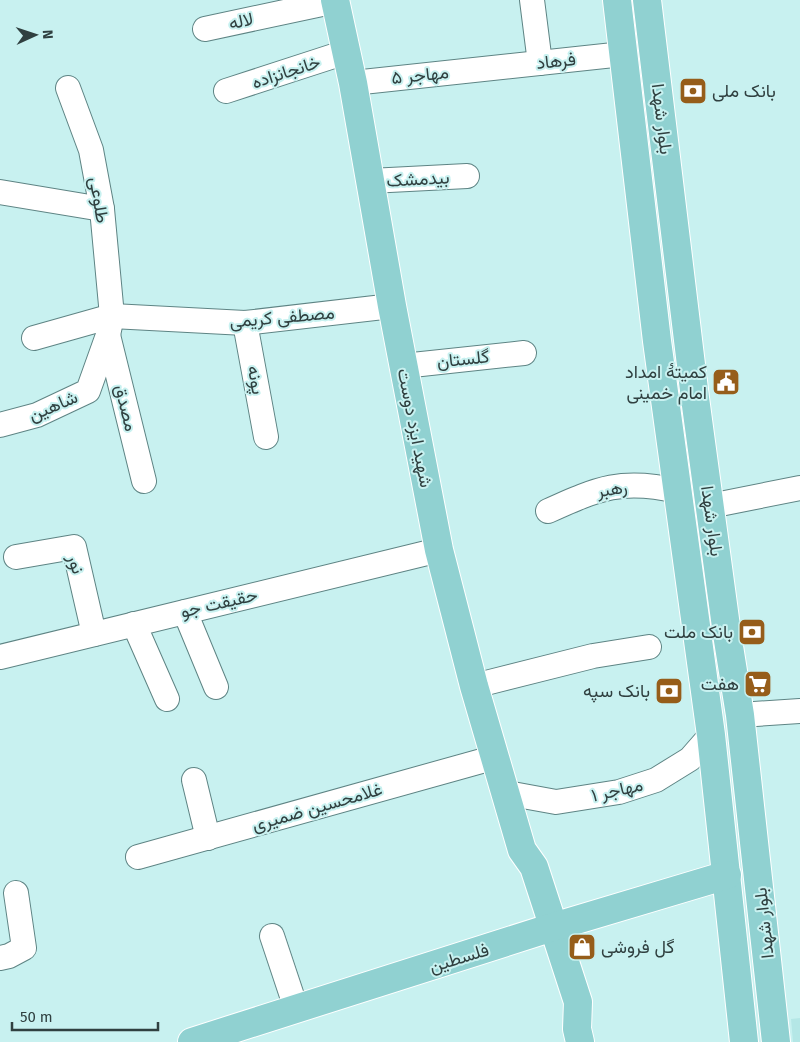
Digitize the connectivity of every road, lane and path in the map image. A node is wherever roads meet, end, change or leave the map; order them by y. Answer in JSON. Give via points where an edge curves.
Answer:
{"nodes":[{"id":1,"x":335,"y":0,"type":"edge"},
{"id":2,"x":532,"y":0,"type":"edge"},
{"id":3,"x":617,"y":0,"type":"edge"},
{"id":4,"x":647,"y":0,"type":"edge"},
{"id":5,"x":205,"y":29,"type":"dead end"},
{"id":6,"x":346,"y":52,"type":"junction"},
{"id":7,"x":623,"y":54,"type":"junction"},
{"id":8,"x":540,"y":63,"type":"junction"},
{"id":9,"x":488,"y":68,"type":"joint"},
{"id":10,"x":353,"y":83,"type":"junction"},
{"id":11,"x":68,"y":88,"type":"dead end"},
{"id":12,"x":226,"y":91,"type":"dead end"},
{"id":13,"x":467,"y":176,"type":"dead end"},
{"id":14,"x":370,"y":181,"type":"junction"},
{"id":15,"x":0,"y":192,"type":"edge"},
{"id":16,"x":102,"y":209,"type":"junction"},
{"id":17,"x":392,"y":306,"type":"junction"},
{"id":18,"x":245,"y":324,"type":"junction"},
{"id":19,"x":110,"y":325,"type":"junction"},
{"id":20,"x":689,"y":336,"type":"junction"},
{"id":21,"x":34,"y":338,"type":"dead end"},
{"id":22,"x":658,"y":341,"type":"junction"},
{"id":23,"x":524,"y":353,"type":"dead end"},
{"id":24,"x":403,"y":366,"type":"junction"},
{"id":25,"x":695,"y":398,"type":"junction"},
{"id":26,"x":666,"y":403,"type":"junction"},
{"id":27,"x":0,"y":425,"type":"edge"},
{"id":28,"x":266,"y":437,"type":"dead end"},
{"id":29,"x":144,"y":481,"type":"dead end"},
{"id":30,"x":800,"y":488,"type":"edge"},
{"id":31,"x":678,"y":492,"type":"junction"},
{"id":32,"x":710,"y":506,"type":"junction"},
{"id":33,"x":548,"y":511,"type":"dead end"},
{"id":34,"x":439,"y":550,"type":"junction"},
{"id":35,"x":16,"y":557,"type":"dead end"},
{"id":36,"x":185,"y":612,"type":"junction"},
{"id":37,"x":134,"y":624,"type":"junction"},
{"id":38,"x":94,"y":634,"type":"junction"},
{"id":39,"x":649,"y":647,"type":"dead end"},
{"id":40,"x":0,"y":656,"type":"edge"},
{"id":41,"x":474,"y":686,"type":"junction"},
{"id":42,"x":216,"y":688,"type":"dead end"},
{"id":43,"x":166,"y":699,"type":"dead end"},
{"id":44,"x":800,"y":711,"type":"edge"},
{"id":45,"x":740,"y":716,"type":"junction"},
{"id":46,"x":711,"y":735,"type":"junction"},
{"id":47,"x":496,"y":757,"type":"junction"},
{"id":48,"x":194,"y":780,"type":"dead end"},
{"id":49,"x":507,"y":793,"type":"junction"},
{"id":50,"x":208,"y":838,"type":"junction"},
{"id":51,"x":138,"y":857,"type":"dead end"},
{"id":52,"x":727,"y":875,"type":"junction"},
{"id":53,"x":16,"y":893,"type":"dead end"},
{"id":54,"x":546,"y":930,"type":"junction"},
{"id":55,"x":272,"y":936,"type":"dead end"},
{"id":56,"x":0,"y":958,"type":"edge"},
{"id":57,"x":296,"y":1008,"type":"junction"},
{"id":58,"x":578,"y":1036,"type":"edge"},
{"id":59,"x":192,"y":1042,"type":"edge"},
{"id":60,"x":744,"y":1042,"type":"edge"},
{"id":61,"x":776,"y":1042,"type":"edge"}],
"edges":[{"from":1,"to":5,"type":"street","name":"لاله"},
{"from":1,"to":6,"type":"main road","name":"شهید ایزد دوست"},
{"from":2,"to":8,"type":"street"},
{"from":3,"to":7,"type":"main road","name":"بلوار شهدا"},
{"from":4,"to":20,"type":"main road","name":"بلوار شهدا"},
{"from":6,"to":10,"type":"main road","name":"شهید ایزد دوست"},
{"from":6,"to":12,"type":"street","name":"خانجانزاده"},
{"from":7,"to":8,"type":"street","name":"فرهاد"},
{"from":7,"to":22,"type":"main road","name":"بلوار شهدا"},
{"from":8,"to":9,"type":"street","name":"فرهاد"},
{"from":9,"to":10,"type":"street","name":"مهاجر ۵"},
{"from":10,"to":14,"type":"main road","name":"شهید ایزد دوست"},
{"from":11,"to":16,"type":"street","name":"طلوعی","via":[[91,150]]},
{"from":13,"to":14,"type":"street","name":"بیدمشک"},
{"from":14,"to":17,"type":"main road","name":"شهید ایزد دوست"},
{"from":15,"to":16,"type":"street"},
{"from":16,"to":19,"type":"street","name":"طلوعی"},
{"from":17,"to":18,"type":"street","name":"مصطفی کریمی"},
{"from":17,"to":24,"type":"main road","name":"شهید ایزد دوست"},
{"from":18,"to":19,"type":"street","name":"مصطفی کریمی"},
{"from":18,"to":28,"type":"street","name":"پونه"},
{"from":19,"to":21,"type":"street","name":"مصطفی کریمی"},
{"from":19,"to":27,"type":"street","name":"شاهین","via":[[88,390],[37,415]]},
{"from":19,"to":29,"type":"street","name":"مصدق"},
{"from":20,"to":22,"type":"main road","via":[[680,352],[662,349]]},
{"from":20,"to":25,"type":"main road","name":"بلوار شهدا"},
{"from":22,"to":26,"type":"main road","name":"بلوار شهدا"},
{"from":23,"to":24,"type":"street","name":"گلستان"},
{"from":24,"to":34,"type":"main road","name":"شهید ایزد دوست"},
{"from":25,"to":26,"type":"main road","via":[[688,392],[679,391]]},
{"from":25,"to":32,"type":"main road","name":"بلوار شهدا"},
{"from":26,"to":31,"type":"main road","name":"بلوار شهدا"},
{"from":30,"to":32,"type":"street"},
{"from":31,"to":33,"type":"street","name":"رهبر","via":[[654,486],[616,485],[588,492]]},
{"from":31,"to":46,"type":"main road","name":"بلوار شهدا"},
{"from":32,"to":45,"type":"main road","name":"بلوار شهدا"},
{"from":34,"to":36,"type":"street","name":"حقیقت جو"},
{"from":34,"to":41,"type":"main road","name":"شهید ایزد دوست"},
{"from":35,"to":38,"type":"street","name":"نور","via":[[74,547]]},
{"from":36,"to":37,"type":"street","name":"حقیقت جو"},
{"from":36,"to":42,"type":"street"},
{"from":37,"to":38,"type":"street","name":"حقیقت جو"},
{"from":37,"to":43,"type":"street"},
{"from":38,"to":40,"type":"street","name":"حقیقت جو"},
{"from":39,"to":41,"type":"street","via":[[593,656]]},
{"from":41,"to":47,"type":"main road","name":"شهید ایزد دوست"},
{"from":44,"to":45,"type":"street"},
{"from":45,"to":61,"type":"main road","name":"بلوار شهدا"},
{"from":46,"to":49,"type":"street","name":"مهاجر ۱","via":[[690,759],[674,770],[620,792],[556,802]]},
{"from":46,"to":52,"type":"main road","name":"بلوار شهدا"},
{"from":47,"to":49,"type":"main road","name":"شهید ایزد دوست"},
{"from":47,"to":50,"type":"street","name":"غلامحسین ضمیری"},
{"from":48,"to":50,"type":"street"},
{"from":49,"to":54,"type":"main road","name":"شهید ایزد دوست","via":[[522,850],[519,870]]},
{"from":50,"to":51,"type":"street","name":"غلامحسین ضمیری"},
{"from":52,"to":54,"type":"main road","name":"فلسطین"},
{"from":52,"to":60,"type":"main road","name":"بلوار شهدا"},
{"from":53,"to":56,"type":"street","via":[[24,948]]},
{"from":54,"to":57,"type":"main road","name":"فلسطین"},
{"from":54,"to":58,"type":"main road","name":"شهید ایزد دوست","via":[[562,1007]]},
{"from":55,"to":57,"type":"street"},
{"from":57,"to":59,"type":"main road","name":"فلسطین"}]}
